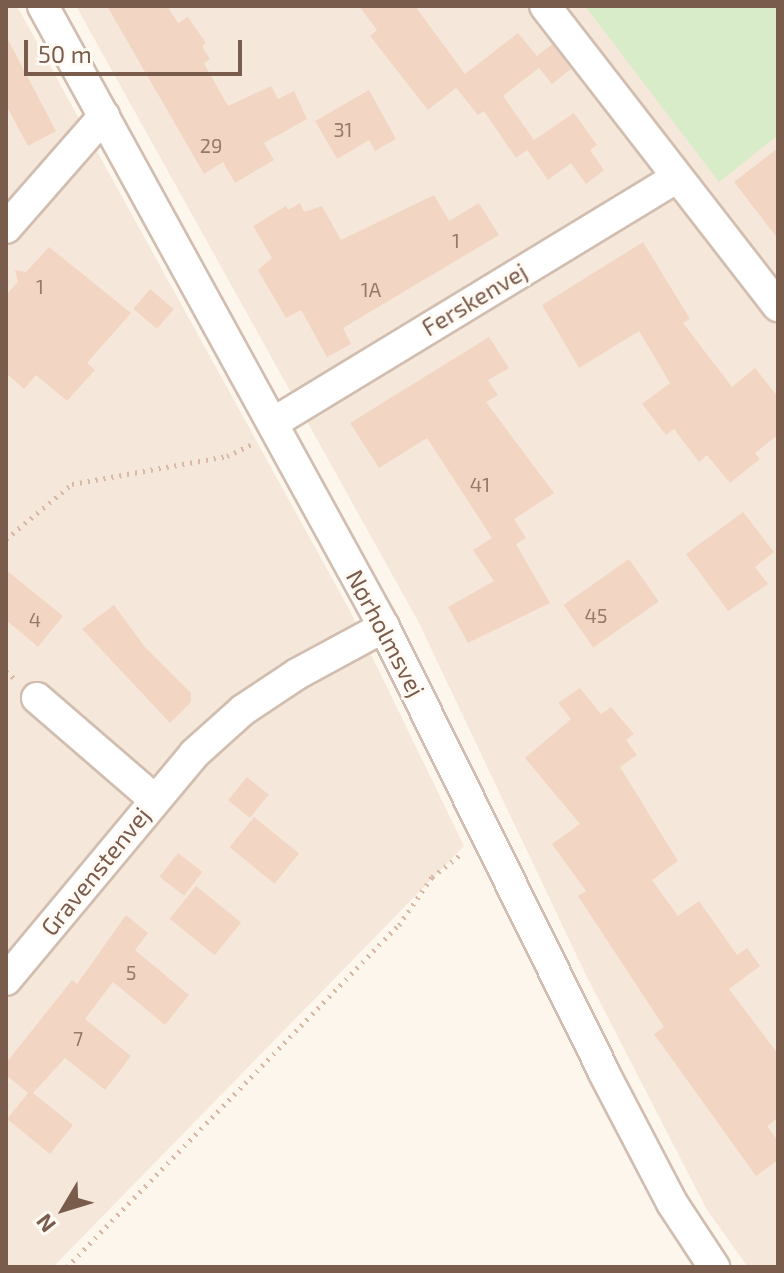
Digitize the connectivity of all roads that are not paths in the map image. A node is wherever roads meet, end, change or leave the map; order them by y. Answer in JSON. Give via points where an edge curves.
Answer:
{"nodes":[{"id":1,"x":43,"y":6,"type":"edge"},
{"id":2,"x":545,"y":6,"type":"edge"},
{"id":3,"x":104,"y":116,"type":"junction"},
{"id":4,"x":676,"y":178,"type":"junction"},
{"id":5,"x":6,"y":228,"type":"edge"},
{"id":6,"x":778,"y":306,"type":"edge"},
{"id":7,"x":273,"y":423,"type":"junction"},
{"id":8,"x":384,"y":627,"type":"junction"},
{"id":9,"x":37,"y":698,"type":"dead end"},
{"id":10,"x":154,"y":799,"type":"junction"},
{"id":11,"x":6,"y":980,"type":"edge"},
{"id":12,"x":714,"y":1267,"type":"edge"}],
"edges":[{"from":1,"to":3,"type":"street","name":"Nørholmsvej"},
{"from":2,"to":4,"type":"street"},
{"from":3,"to":5,"type":"street"},
{"from":3,"to":7,"type":"street","name":"Nørholmsvej"},
{"from":4,"to":6,"type":"street"},
{"from":4,"to":7,"type":"street","name":"Ferskenvej"},
{"from":7,"to":8,"type":"street","name":"Nørholmsvej"},
{"from":8,"to":10,"type":"street","name":"Gravenstenvej","via":[[243,710]]},
{"from":8,"to":12,"type":"street","name":"Nørholmsvej","via":[[603,1071],[672,1203]]},
{"from":9,"to":10,"type":"street","name":"Gravenstenvej"},
{"from":10,"to":11,"type":"street","name":"Gravenstenvej"}]}
